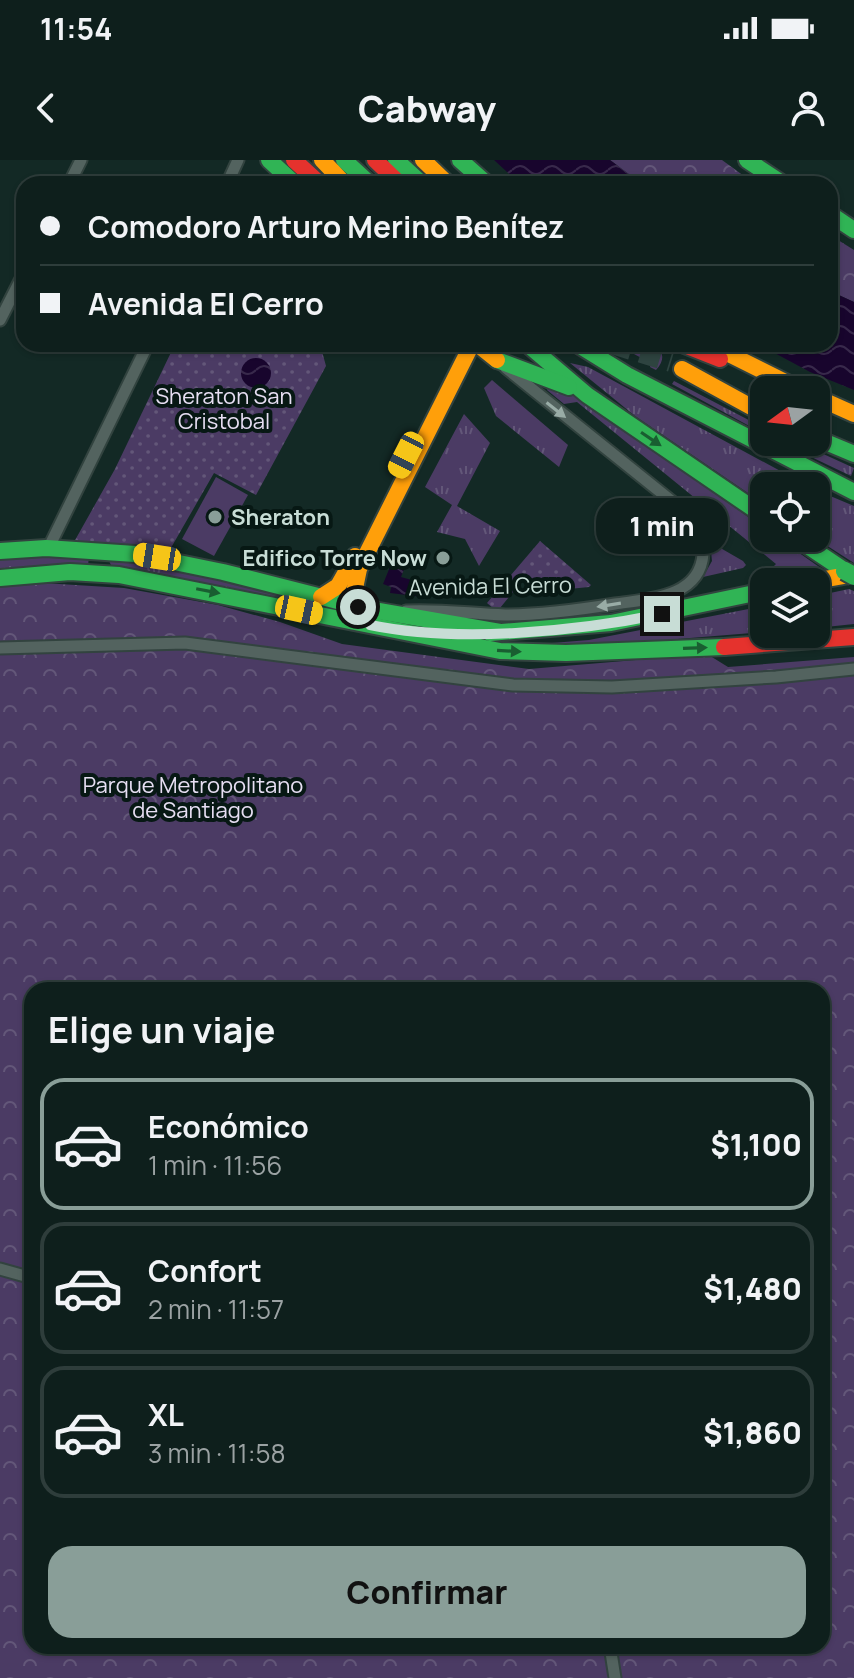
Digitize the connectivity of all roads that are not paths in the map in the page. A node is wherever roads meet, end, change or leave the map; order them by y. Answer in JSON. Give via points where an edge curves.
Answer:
{"nodes":[{"id":1,"x":269,"y":160,"type":"edge"},
{"id":2,"x":294,"y":160,"type":"edge"},
{"id":3,"x":322,"y":160,"type":"edge"},
{"id":4,"x":344,"y":160,"type":"edge"},
{"id":5,"x":375,"y":160,"type":"edge"},
{"id":6,"x":396,"y":160,"type":"edge"},
{"id":7,"x":423,"y":160,"type":"edge"},
{"id":8,"x":460,"y":160,"type":"edge"},
{"id":9,"x":747,"y":160,"type":"edge"},
{"id":10,"x":286,"y":176,"type":"edge"},
{"id":11,"x":311,"y":176,"type":"edge"},
{"id":12,"x":337,"y":176,"type":"edge"},
{"id":13,"x":361,"y":176,"type":"edge"},
{"id":14,"x":392,"y":176,"type":"edge"},
{"id":15,"x":413,"y":176,"type":"edge"},
{"id":16,"x":440,"y":176,"type":"edge"},
{"id":17,"x":478,"y":176,"type":"edge"},
{"id":18,"x":771,"y":176,"type":"edge"},
{"id":19,"x":16,"y":289,"type":"edge"},
{"id":20,"x":0,"y":320,"type":"edge"},
{"id":21,"x":144,"y":352,"type":"edge"},
{"id":22,"x":470,"y":352,"type":"edge"},
{"id":23,"x":486,"y":352,"type":"edge"},
{"id":24,"x":536,"y":352,"type":"edge"},
{"id":25,"x":590,"y":352,"type":"edge"},
{"id":26,"x":704,"y":352,"type":"edge"},
{"id":27,"x":725,"y":352,"type":"edge"},
{"id":28,"x":497,"y":360,"type":"junction"},
{"id":29,"x":682,"y":369,"type":"tunnel mouth"},
{"id":30,"x":769,"y":376,"type":"edge"},
{"id":31,"x":771,"y":376,"type":"edge"},
{"id":32,"x":448,"y":391,"type":"junction"},
{"id":33,"x":587,"y":395,"type":"junction"},
{"id":34,"x":830,"y":403,"type":"edge"},
{"id":35,"x":750,"y":406,"type":"edge"},
{"id":36,"x":854,"y":414,"type":"edge"},
{"id":37,"x":830,"y":444,"type":"edge"},
{"id":38,"x":854,"y":454,"type":"edge"},
{"id":39,"x":854,"y":492,"type":"edge"},
{"id":40,"x":750,"y":506,"type":"edge"},
{"id":41,"x":49,"y":547,"type":"junction"},
{"id":42,"x":0,"y":551,"type":"edge"},
{"id":43,"x":818,"y":552,"type":"edge"},
{"id":44,"x":851,"y":573,"type":"edge"},
{"id":45,"x":0,"y":578,"type":"edge"},
{"id":46,"x":830,"y":578,"type":"edge"},
{"id":47,"x":750,"y":594,"type":"edge"},
{"id":48,"x":321,"y":597,"type":"junction"},
{"id":49,"x":358,"y":607,"type":"junction"},
{"id":50,"x":389,"y":613,"type":"junction"},
{"id":51,"x":370,"y":625,"type":"junction"},
{"id":52,"x":405,"y":632,"type":"junction"},
{"id":53,"x":500,"y":632,"type":"junction"},
{"id":54,"x":854,"y":637,"type":"edge"},
{"id":55,"x":0,"y":648,"type":"edge"},
{"id":56,"x":852,"y":669,"type":"edge"},
{"id":57,"x":0,"y":1269,"type":"edge"},
{"id":58,"x":24,"y":1276,"type":"edge"},
{"id":59,"x":611,"y":1654,"type":"edge"},
{"id":60,"x":615,"y":1678,"type":"edge"}],
"edges":[{"from":1,"to":10,"type":"main road"},
{"from":2,"to":11,"type":"main road"},
{"from":3,"to":12,"type":"main road"},
{"from":4,"to":13,"type":"main road"},
{"from":5,"to":14,"type":"main road"},
{"from":6,"to":15,"type":"main road"},
{"from":7,"to":16,"type":"main road"},
{"from":8,"to":17,"type":"main road"},
{"from":9,"to":18,"type":"main road"},
{"from":19,"to":20,"type":"street"},
{"from":21,"to":41,"type":"street"},
{"from":22,"to":32,"type":"main road"},
{"from":23,"to":28,"type":"main road"},
{"from":24,"to":33,"type":"main road"},
{"from":25,"to":39,"type":"main road"},
{"from":26,"to":30,"type":"main road"},
{"from":27,"to":31,"type":"main road"},
{"from":28,"to":33,"type":"main road"},
{"from":28,"to":50,"type":"street","name":"Avenida El Cerro","one_way":true,"via":[[689,515],[699,529],[703,553],[697,575],[685,587],[654,598],[550,613]]},
{"from":29,"to":35,"type":"main road"},
{"from":32,"to":48,"type":"main road","via":[[431,405],[344,577]]},
{"from":32,"to":49,"type":"main road","via":[[359,569]]},
{"from":33,"to":40,"type":"main road","one_way":true},
{"from":34,"to":36,"type":"main road"},
{"from":37,"to":38,"type":"main road"},
{"from":41,"to":42,"type":"main road","name":"Avenida El Cerro"},
{"from":41,"to":48,"type":"main road","name":"Avenida El Cerro","via":[[157,557]]},
{"from":43,"to":44,"type":"main road"},
{"from":44,"to":46,"type":"main road"},
{"from":45,"to":51,"type":"main road","one_way":true,"via":[[70,572],[119,575]]},
{"from":47,"to":53,"type":"main road","name":"Avenida El Cerro","via":[[611,623]]},
{"from":48,"to":49,"type":"main road","name":"Avenida El Cerro"},
{"from":49,"to":50,"type":"main road","name":"Avenida El Cerro"},
{"from":49,"to":51,"type":"main road"},
{"from":50,"to":53,"type":"main road","name":"Avenida El Cerro"},
{"from":51,"to":52,"type":"main road"},
{"from":52,"to":53,"type":"main road","name":"Avenida El Cerro"},
{"from":52,"to":54,"type":"main road","one_way":true,"via":[[477,648],[566,653]]},
{"from":55,"to":56,"type":"street","via":[[185,643],[513,685],[612,687]]},
{"from":57,"to":58,"type":"street"},
{"from":59,"to":60,"type":"street"}]}
